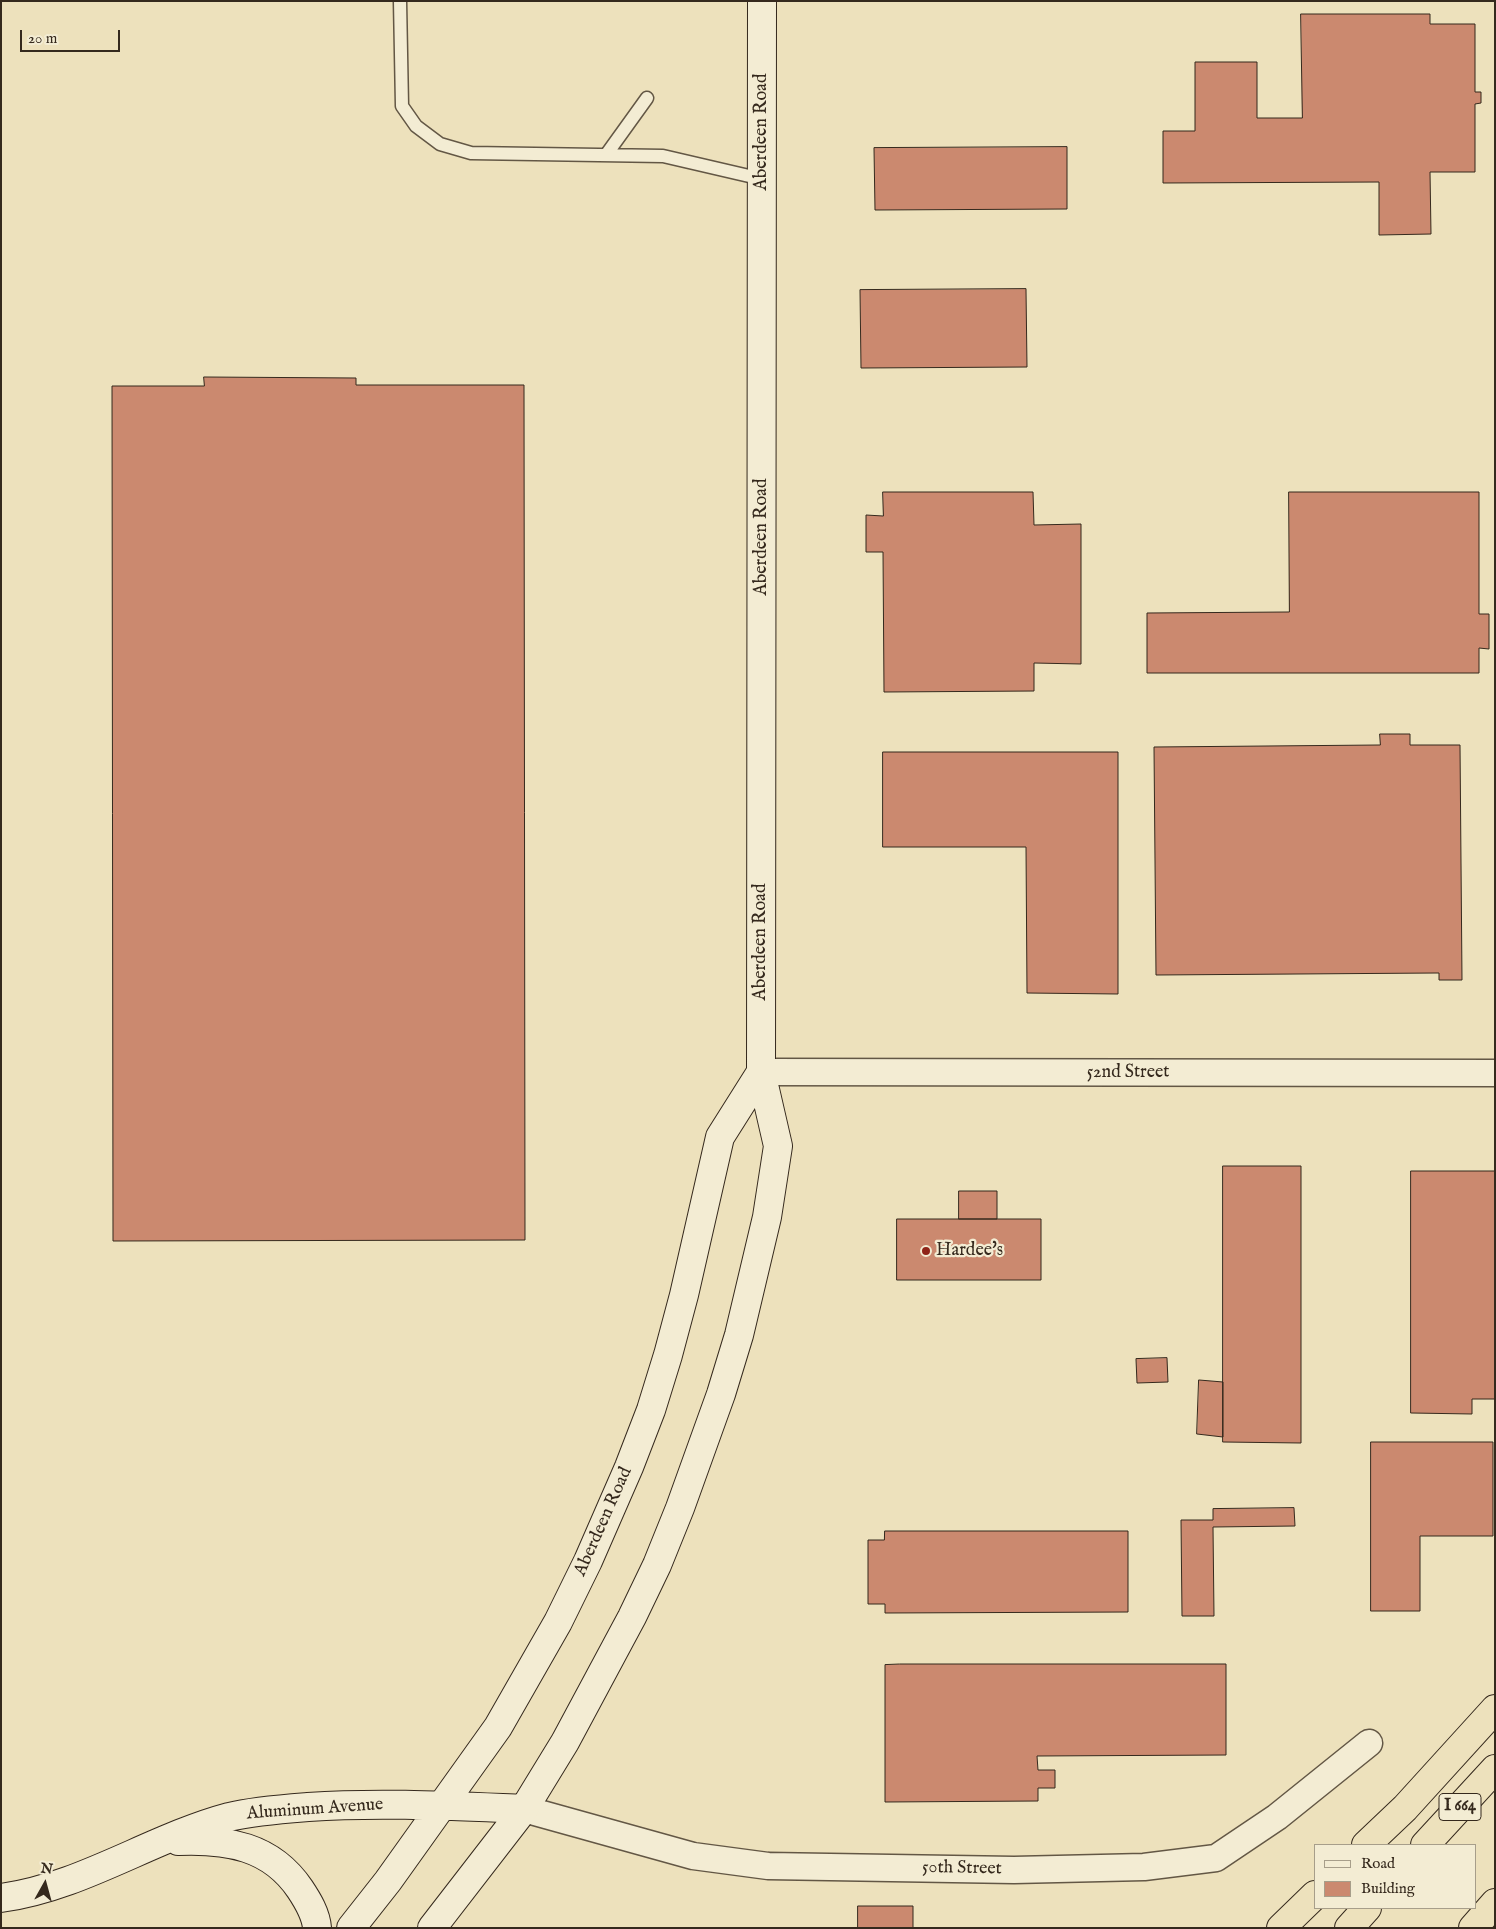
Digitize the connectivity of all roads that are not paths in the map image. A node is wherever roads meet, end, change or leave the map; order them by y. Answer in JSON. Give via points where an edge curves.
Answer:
{"nodes":[{"id":1,"x":402,"y":1,"type":"edge"},
{"id":2,"x":762,"y":1,"type":"edge"},
{"id":3,"x":647,"y":98,"type":"dead end"},
{"id":4,"x":606,"y":155,"type":"junction"},
{"id":5,"x":762,"y":180,"type":"junction"},
{"id":6,"x":761,"y":1072,"type":"junction"},
{"id":7,"x":1495,"y":1073,"type":"edge"},
{"id":8,"x":1495,"y":1709,"type":"edge"},
{"id":9,"x":1369,"y":1743,"type":"dead end"},
{"id":10,"x":1495,"y":1769,"type":"edge"},
{"id":11,"x":442,"y":1805,"type":"junction"},
{"id":12,"x":524,"y":1808,"type":"junction"},
{"id":13,"x":159,"y":1842,"type":"junction"},
{"id":14,"x":1367,"y":1844,"type":"edge"},
{"id":15,"x":1425,"y":1844,"type":"edge"},
{"id":16,"x":1314,"y":1896,"type":"edge"},
{"id":17,"x":1,"y":1898,"type":"edge"},
{"id":18,"x":1495,"y":1902,"type":"edge"},
{"id":19,"x":1366,"y":1909,"type":"edge"},
{"id":20,"x":317,"y":1928,"type":"edge"},
{"id":21,"x":351,"y":1928,"type":"edge"},
{"id":22,"x":432,"y":1928,"type":"edge"},
{"id":23,"x":1281,"y":1928,"type":"edge"},
{"id":24,"x":1349,"y":1928,"type":"edge"},
{"id":25,"x":1473,"y":1928,"type":"edge"}],
"edges":[{"from":1,"to":4,"type":"lane","via":[[402,106],[416,126],[440,144],[471,153]]},
{"from":2,"to":5,"type":"main road","name":"Aberdeen Road"},
{"from":3,"to":4,"type":"lane"},
{"from":4,"to":5,"type":"lane","via":[[663,156]]},
{"from":5,"to":6,"type":"main road","name":"Aberdeen Road"},
{"from":6,"to":7,"type":"street","name":"52nd Street"},
{"from":6,"to":11,"type":"main road","name":"Aberdeen Road","via":[[720,1138],[668,1356],[648,1418],[607,1519],[529,1675],[498,1727]]},
{"from":6,"to":12,"type":"main road","name":"Aberdeen Road","via":[[778,1146],[754,1275],[721,1394],[657,1565],[565,1742]]},
{"from":8,"to":14,"type":"highway","via":[[1405,1808]]},
{"from":9,"to":12,"type":"street","name":"50th Street","via":[[1277,1817],[1216,1858],[1144,1867],[1014,1870],[768,1866],[693,1856]]},
{"from":10,"to":15,"type":"highway","number":"I 664"},
{"from":11,"to":12,"type":"main road","name":"Aluminum Avenue"},
{"from":11,"to":13,"type":"main road","name":"Aluminum Avenue","via":[[288,1808],[230,1817]]},
{"from":11,"to":21,"type":"main road","name":"Aberdeen Road"},
{"from":12,"to":22,"type":"main road","name":"Aberdeen Road"},
{"from":13,"to":17,"type":"main road","name":"Aluminum Avenue","via":[[90,1873],[18,1896]]},
{"from":13,"to":20,"type":"main road","via":[[197,1840],[257,1850],[277,1862],[294,1879],[308,1901]]},
{"from":16,"to":23,"type":"highway"},
{"from":18,"to":25,"type":"highway"},
{"from":19,"to":24,"type":"highway"}]}
